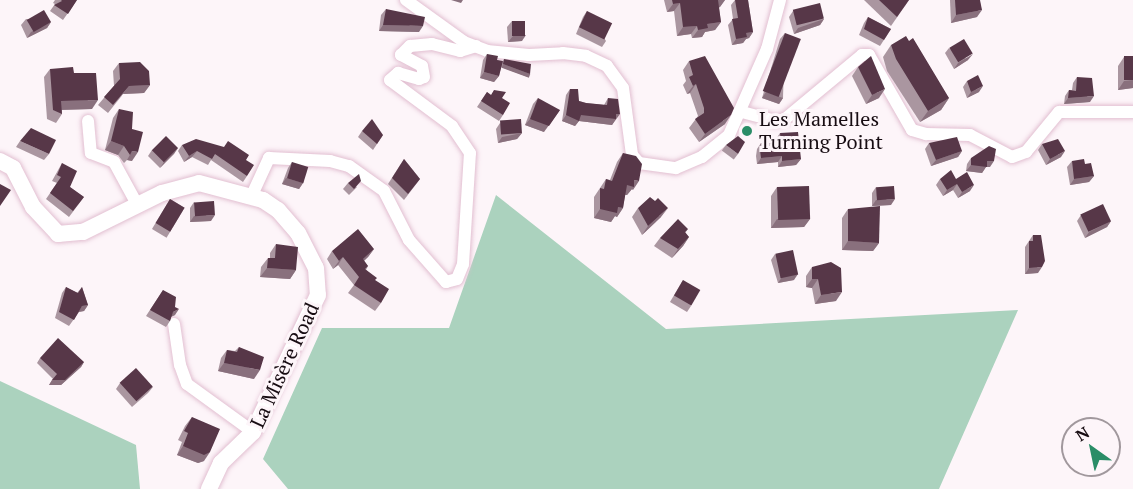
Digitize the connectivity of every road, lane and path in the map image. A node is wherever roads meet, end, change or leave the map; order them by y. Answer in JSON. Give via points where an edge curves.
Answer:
{"nodes":[{"id":1,"x":406,"y":0,"type":"edge"},
{"id":2,"x":780,"y":0,"type":"edge"},
{"id":3,"x":476,"y":46,"type":"junction"},
{"id":4,"x":1133,"y":111,"type":"edge"},
{"id":5,"x":741,"y":112,"type":"junction"},
{"id":6,"x":88,"y":121,"type":"dead end"},
{"id":7,"x":0,"y":161,"type":"edge"},
{"id":8,"x":252,"y":195,"type":"junction"},
{"id":9,"x":138,"y":206,"type":"junction"},
{"id":10,"x":174,"y":324,"type":"dead end"},
{"id":11,"x":253,"y":432,"type":"junction"},
{"id":12,"x":208,"y":489,"type":"edge"}],
"edges":[{"from":1,"to":3,"type":"street","via":[[456,37]]},
{"from":2,"to":5,"type":"street","via":[[767,49]]},
{"from":3,"to":5,"type":"street","via":[[529,55],[563,52],[586,56],[607,66],[623,88],[632,155],[639,163],[676,168],[702,157],[729,135]]},
{"from":3,"to":8,"type":"street","via":[[460,51],[432,45],[410,46],[401,55],[422,66],[424,76],[419,79],[398,73],[390,80],[452,126],[470,153],[463,264],[457,279],[446,282],[409,240],[384,191],[350,166],[330,161],[269,158]]},
{"from":4,"to":5,"type":"street","via":[[1059,112],[1026,152],[1012,157],[970,135],[912,130],[870,55],[862,55],[785,119],[776,121]]},
{"from":6,"to":9,"type":"street","via":[[92,153],[114,162]]},
{"from":7,"to":9,"type":"main road","name":"La Misère Road","via":[[13,168],[33,207],[58,234],[83,232]]},
{"from":8,"to":9,"type":"main road","name":"La Misère Road","via":[[200,183],[171,190]]},
{"from":8,"to":11,"type":"main road","name":"La Misère Road","via":[[291,222],[320,282],[315,302]]},
{"from":10,"to":11,"type":"street","via":[[187,384]]},
{"from":11,"to":12,"type":"main road","name":"La Misère Road","via":[[221,463]]}]}
